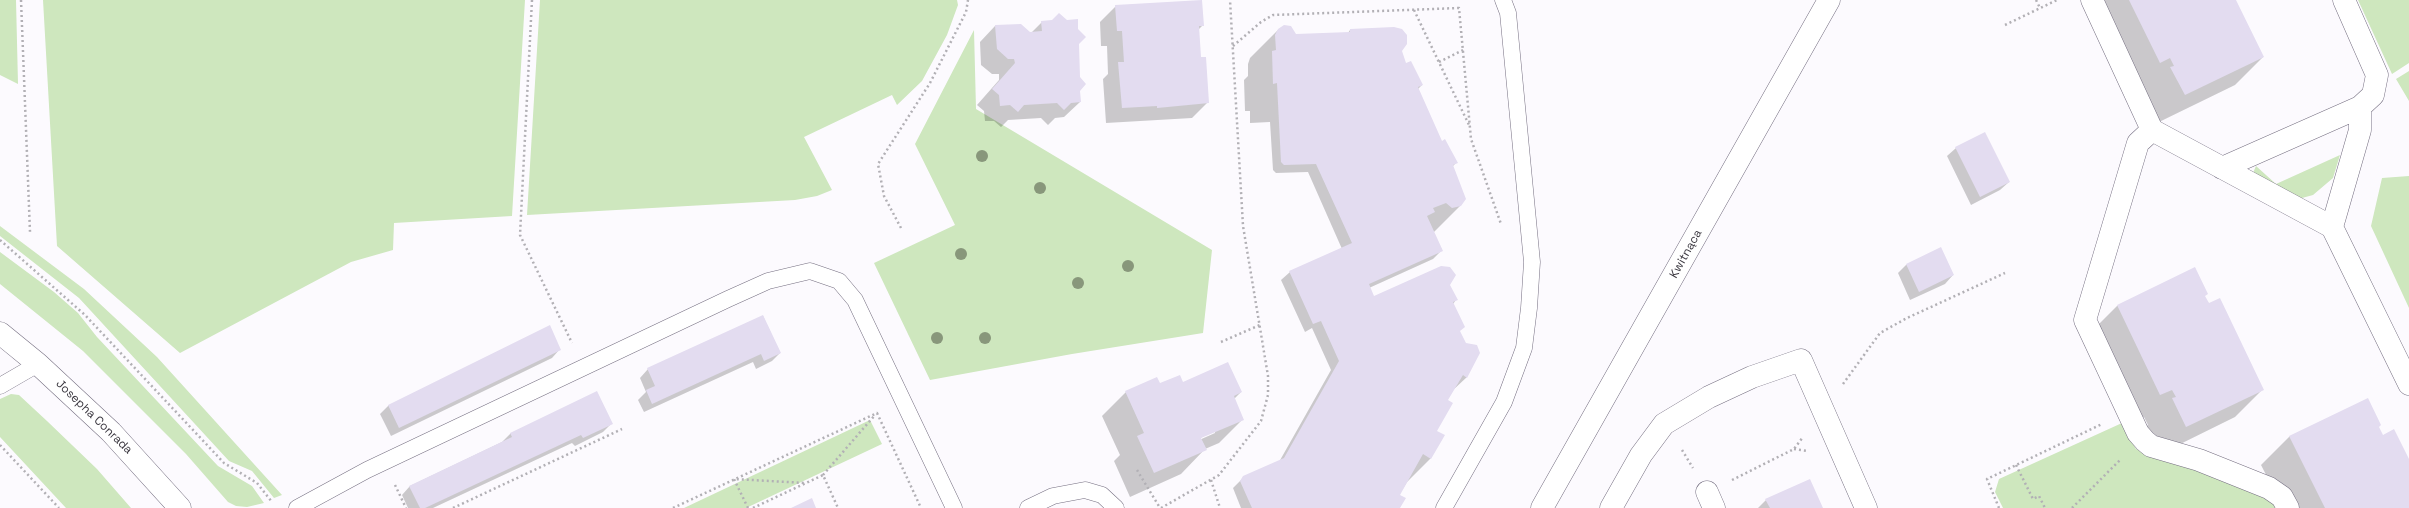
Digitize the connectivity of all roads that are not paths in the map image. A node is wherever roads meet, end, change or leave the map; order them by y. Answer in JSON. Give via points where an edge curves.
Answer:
{"nodes":[{"id":1,"x":1503,"y":0,"type":"edge"},
{"id":2,"x":1829,"y":0,"type":"edge"},
{"id":3,"x":2092,"y":0,"type":"edge"},
{"id":4,"x":2344,"y":0,"type":"edge"},
{"id":5,"x":2360,"y":107,"type":"junction"},
{"id":6,"x":2152,"y":130,"type":"junction"},
{"id":7,"x":2222,"y":168,"type":"junction"},
{"id":8,"x":2332,"y":227,"type":"junction"},
{"id":9,"x":0,"y":333,"type":"edge"},
{"id":10,"x":38,"y":364,"type":"junction"},
{"id":11,"x":2409,"y":384,"type":"edge"},
{"id":12,"x":0,"y":386,"type":"edge"},
{"id":13,"x":180,"y":508,"type":"edge"},
{"id":14,"x":297,"y":508,"type":"edge"},
{"id":15,"x":954,"y":508,"type":"edge"},
{"id":16,"x":1028,"y":508,"type":"edge"},
{"id":17,"x":1116,"y":508,"type":"edge"},
{"id":18,"x":1444,"y":508,"type":"edge"},
{"id":19,"x":1542,"y":508,"type":"edge"},
{"id":20,"x":1611,"y":508,"type":"edge"},
{"id":21,"x":1866,"y":508,"type":"edge"},
{"id":22,"x":2288,"y":508,"type":"edge"}],
"edges":[{"from":1,"to":18,"type":"lane","via":[[1508,13],[1532,262],[1529,308],[1524,348],[1504,402]]},
{"from":2,"to":19,"type":"street","name":"Kwitnąca"},
{"from":3,"to":6,"type":"street"},
{"from":4,"to":5,"type":"street","via":[[2375,67],[2373,94]]},
{"from":5,"to":7,"type":"street"},
{"from":5,"to":8,"type":"street","via":[[2360,130]]},
{"from":6,"to":7,"type":"street"},
{"from":6,"to":22,"type":"street","via":[[2138,143],[2085,320],[2142,438],[2151,446],[2198,460],[2269,488],[2282,496]]},
{"from":7,"to":8,"type":"street"},
{"from":8,"to":11,"type":"street"},
{"from":9,"to":10,"type":"street","name":"Josepha Conrada"},
{"from":10,"to":12,"type":"lane"},
{"from":10,"to":13,"type":"street","name":"Josepha Conrada","via":[[111,432]]},
{"from":14,"to":15,"type":"lane","via":[[368,470],[728,299],[768,281],[810,271],[838,281],[856,300]]},
{"from":16,"to":17,"type":"lane","via":[[1053,496],[1085,490],[1102,495]]},
{"from":20,"to":21,"type":"street","via":[[1641,455],[1664,424],[1709,397],[1752,377],[1801,360]]}]}
